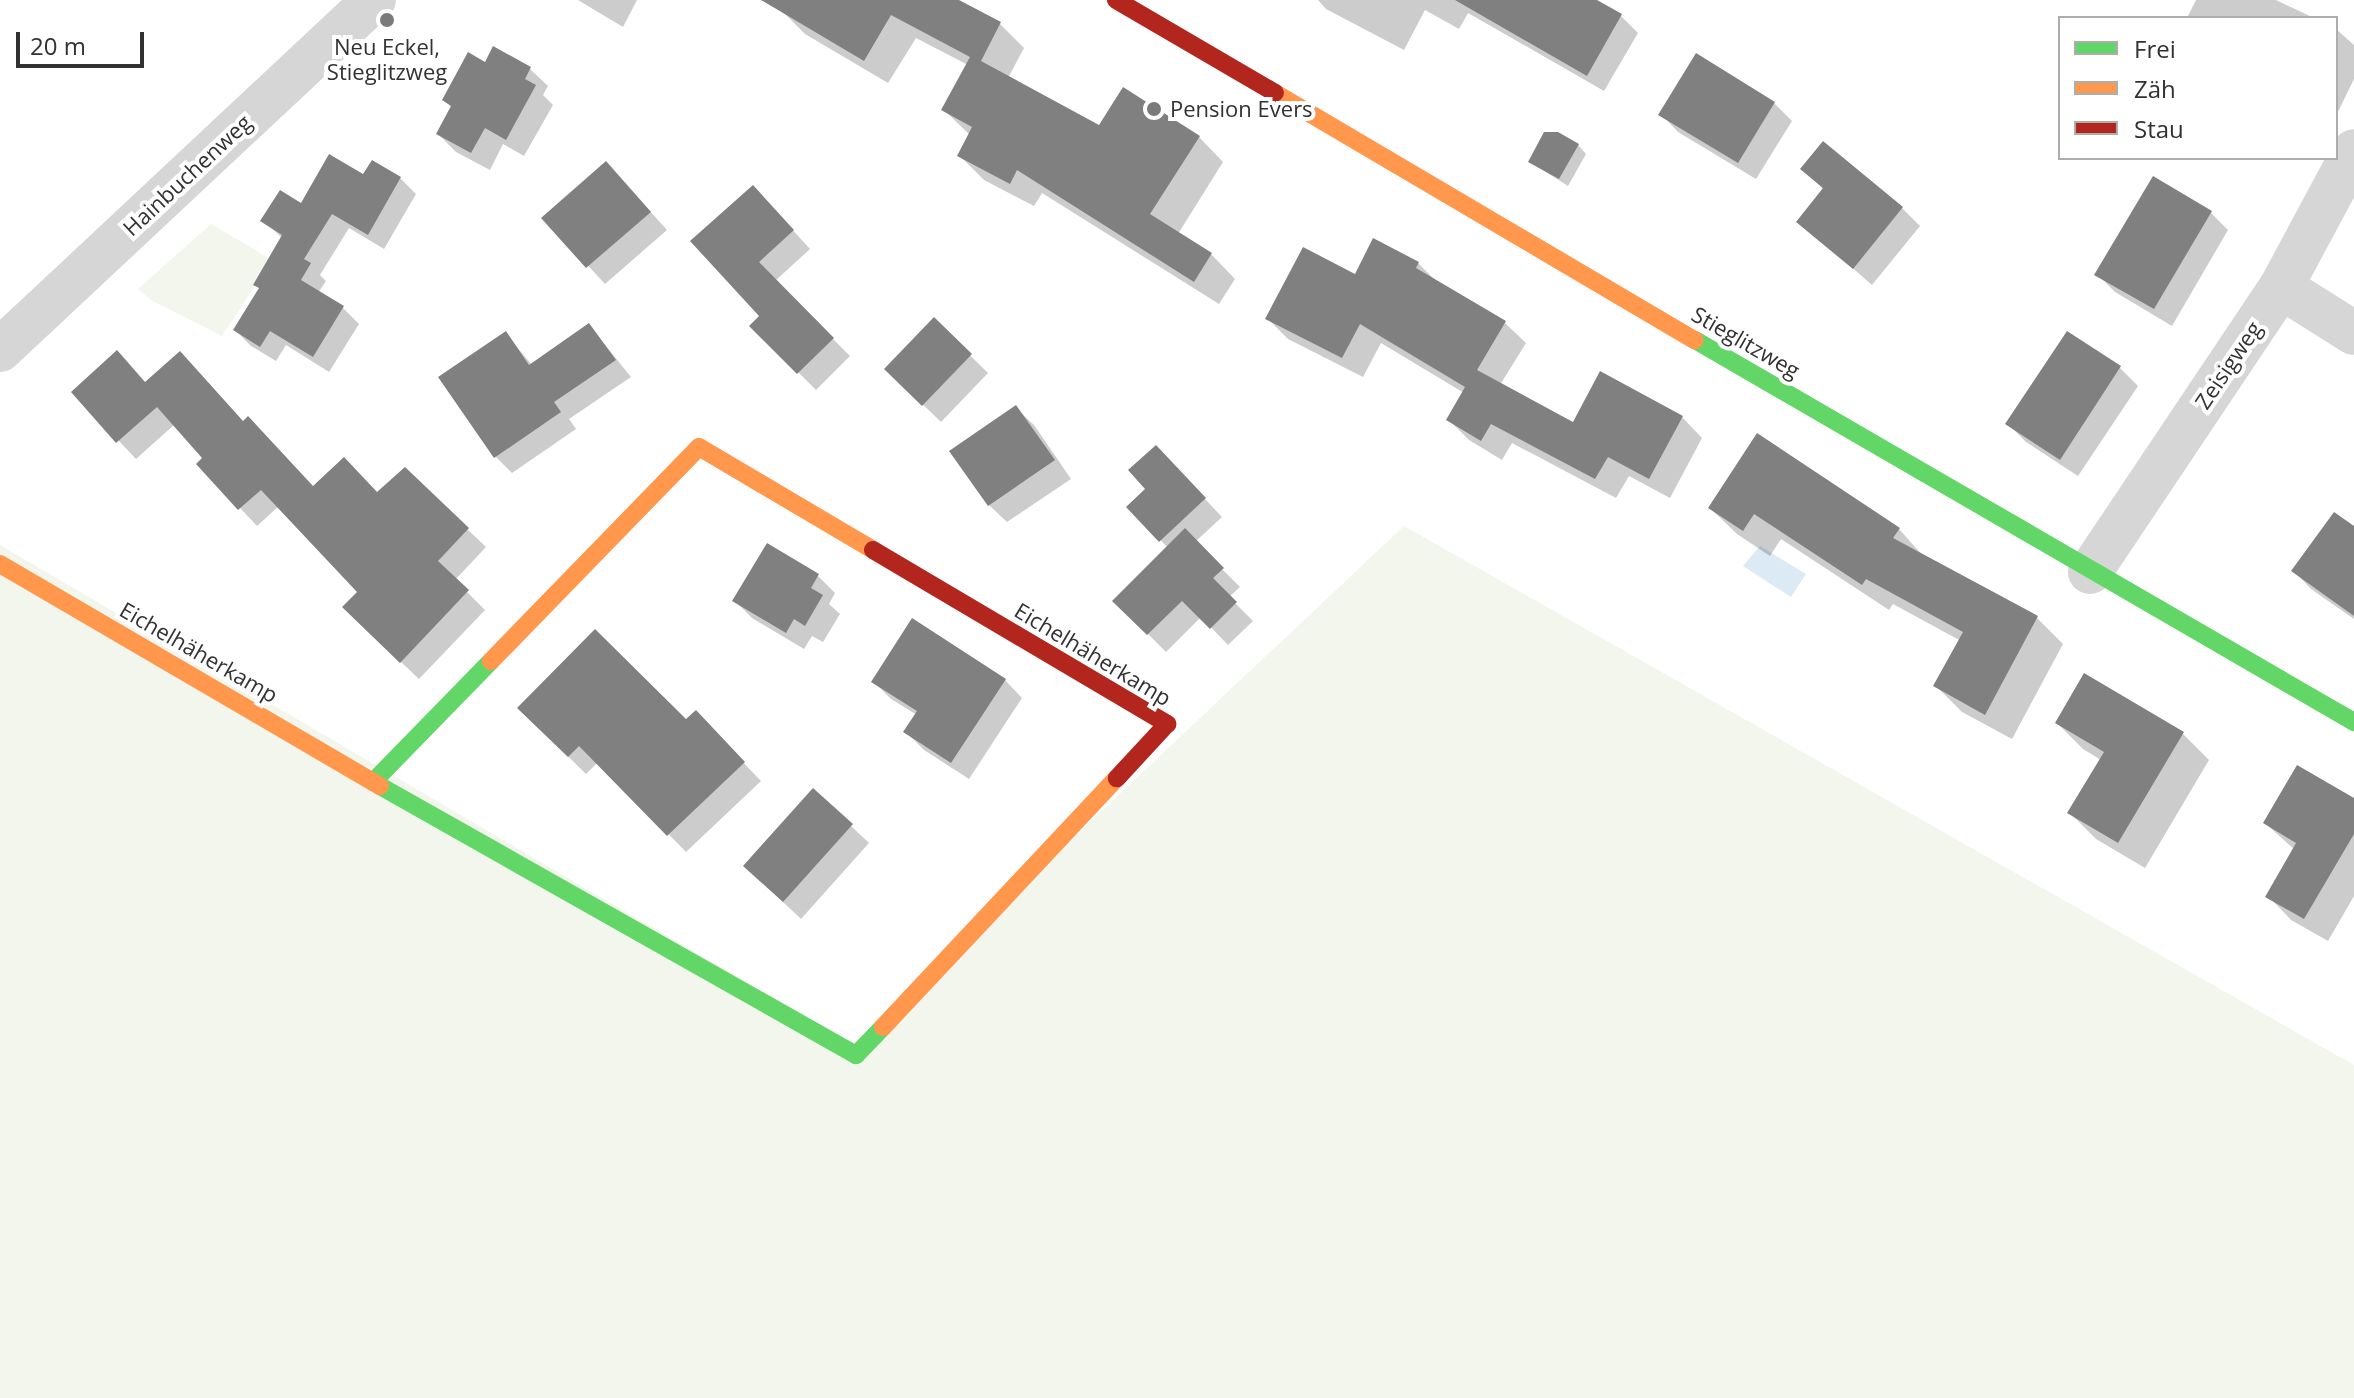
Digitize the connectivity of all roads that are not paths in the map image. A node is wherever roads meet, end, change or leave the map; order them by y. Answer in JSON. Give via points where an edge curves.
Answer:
{"nodes":[{"id":1,"x":374,"y":0,"type":"edge"},
{"id":2,"x":1116,"y":0,"type":"edge"},
{"id":3,"x":2354,"y":151,"type":"edge"},
{"id":4,"x":2281,"y":287,"type":"junction"},
{"id":5,"x":2354,"y":333,"type":"edge"},
{"id":6,"x":0,"y":350,"type":"edge"},
{"id":7,"x":0,"y":564,"type":"edge"},
{"id":8,"x":2090,"y":572,"type":"junction"},
{"id":9,"x":2354,"y":722,"type":"edge"},
{"id":10,"x":373,"y":782,"type":"junction"}],
"edges":[{"from":1,"to":6,"type":"street","name":"Hainbuchenweg"},
{"from":2,"to":8,"type":"street","name":"Stieglitzweg"},
{"from":3,"to":4,"type":"street","name":"Zeisigweg"},
{"from":4,"to":5,"type":"street"},
{"from":4,"to":8,"type":"street","name":"Zeisigweg"},
{"from":7,"to":10,"type":"street","name":"Eichelhäherkamp"},
{"from":8,"to":9,"type":"street","name":"Stieglitzweg"},
{"from":10,"to":10,"type":"street","name":"Eichelhäherkamp","via":[[856,1055],[1167,724],[699,447]]}]}
